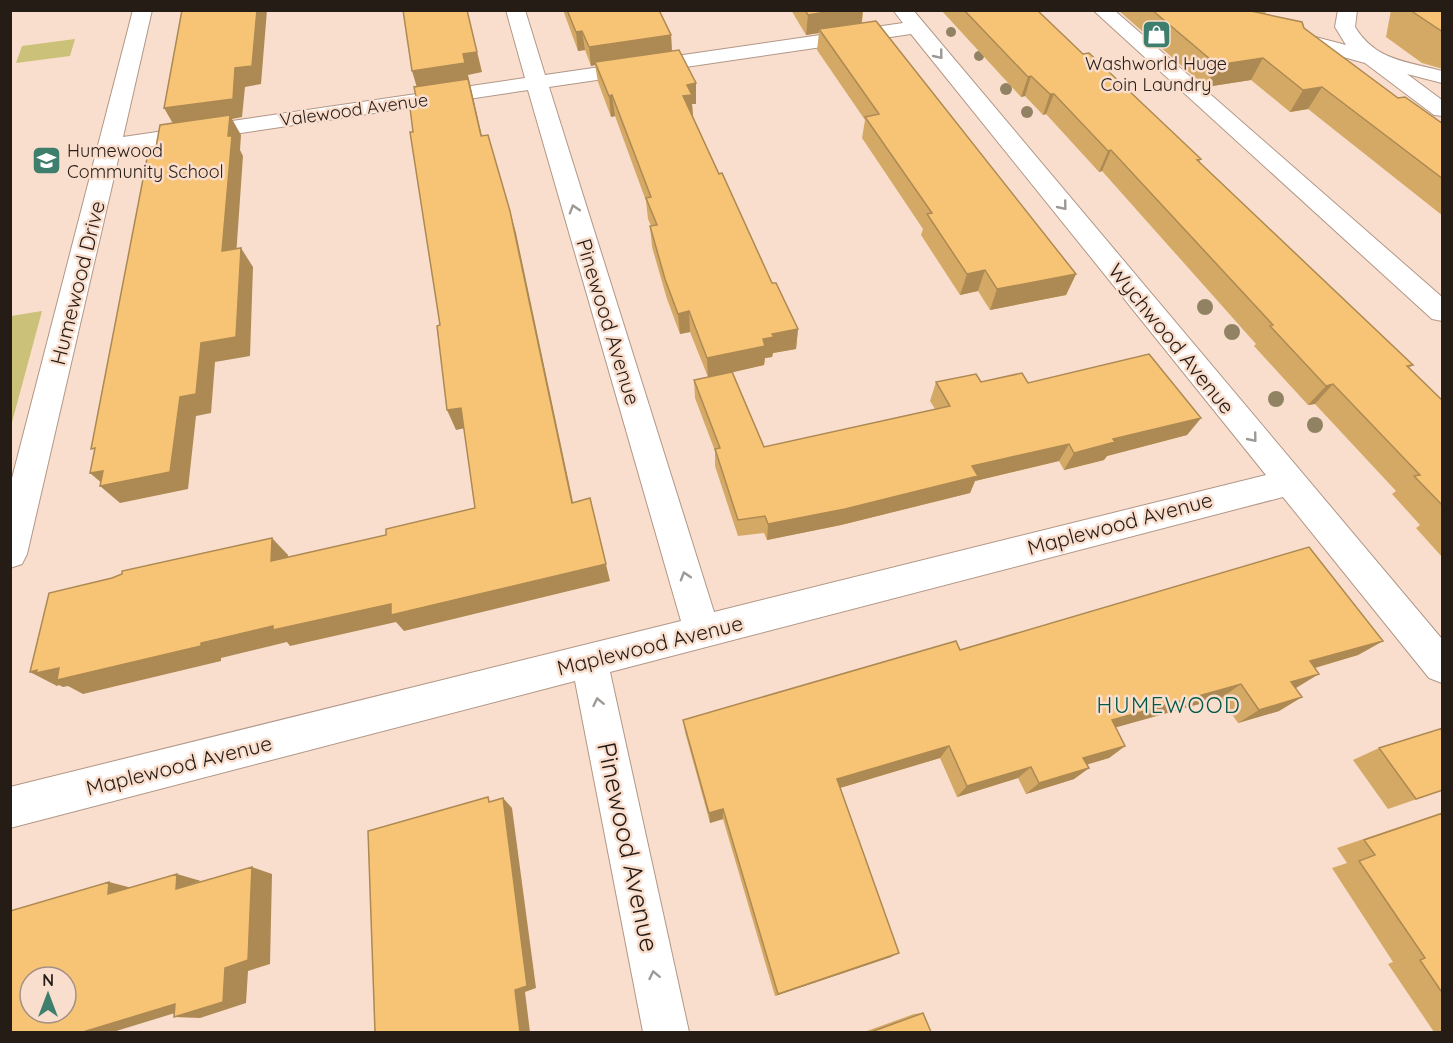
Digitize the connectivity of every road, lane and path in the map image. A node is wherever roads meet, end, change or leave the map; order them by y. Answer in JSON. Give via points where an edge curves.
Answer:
{"nodes":[{"id":1,"x":143,"y":10,"type":"edge"},
{"id":2,"x":515,"y":10,"type":"edge"},
{"id":3,"x":1102,"y":10,"type":"edge"},
{"id":4,"x":1348,"y":10,"type":"edge"},
{"id":5,"x":909,"y":19,"type":"edge"},
{"id":6,"x":1270,"y":32,"type":"edge"},
{"id":7,"x":1369,"y":58,"type":"junction"},
{"id":8,"x":1443,"y":77,"type":"edge"},
{"id":9,"x":536,"y":84,"type":"junction"},
{"id":10,"x":1443,"y":110,"type":"edge"},
{"id":11,"x":111,"y":145,"type":"junction"},
{"id":12,"x":1443,"y":312,"type":"edge"},
{"id":13,"x":1289,"y":482,"type":"junction"},
{"id":14,"x":10,"y":554,"type":"edge"},
{"id":15,"x":702,"y":632,"type":"junction"},
{"id":16,"x":589,"y":661,"type":"junction"},
{"id":17,"x":1443,"y":666,"type":"edge"},
{"id":18,"x":10,"y":808,"type":"edge"},
{"id":19,"x":666,"y":1032,"type":"edge"}],
"edges":[{"from":1,"to":11,"type":"street","name":"Humewood Drive"},
{"from":2,"to":9,"type":"street","name":"Pinewood Avenue"},
{"from":3,"to":12,"type":"street"},
{"from":4,"to":7,"type":"street","via":[[1345,27],[1349,38]]},
{"from":5,"to":9,"type":"street","name":"Valewood Avenue"},
{"from":5,"to":13,"type":"street","name":"Wychwood Avenue","one_way":true},
{"from":6,"to":7,"type":"street"},
{"from":7,"to":8,"type":"street"},
{"from":7,"to":10,"type":"street"},
{"from":9,"to":11,"type":"street","name":"Valewood Avenue"},
{"from":15,"to":9,"type":"street","name":"Pinewood Avenue","one_way":true},
{"from":11,"to":14,"type":"street","name":"Humewood Drive"},
{"from":13,"to":15,"type":"street","name":"Maplewood Avenue"},
{"from":13,"to":17,"type":"street","name":"Wychwood Avenue"},
{"from":15,"to":16,"type":"street","name":"Maplewood Avenue"},
{"from":16,"to":18,"type":"street","name":"Maplewood Avenue"},
{"from":19,"to":16,"type":"street","name":"Pinewood Avenue","one_way":true}]}
